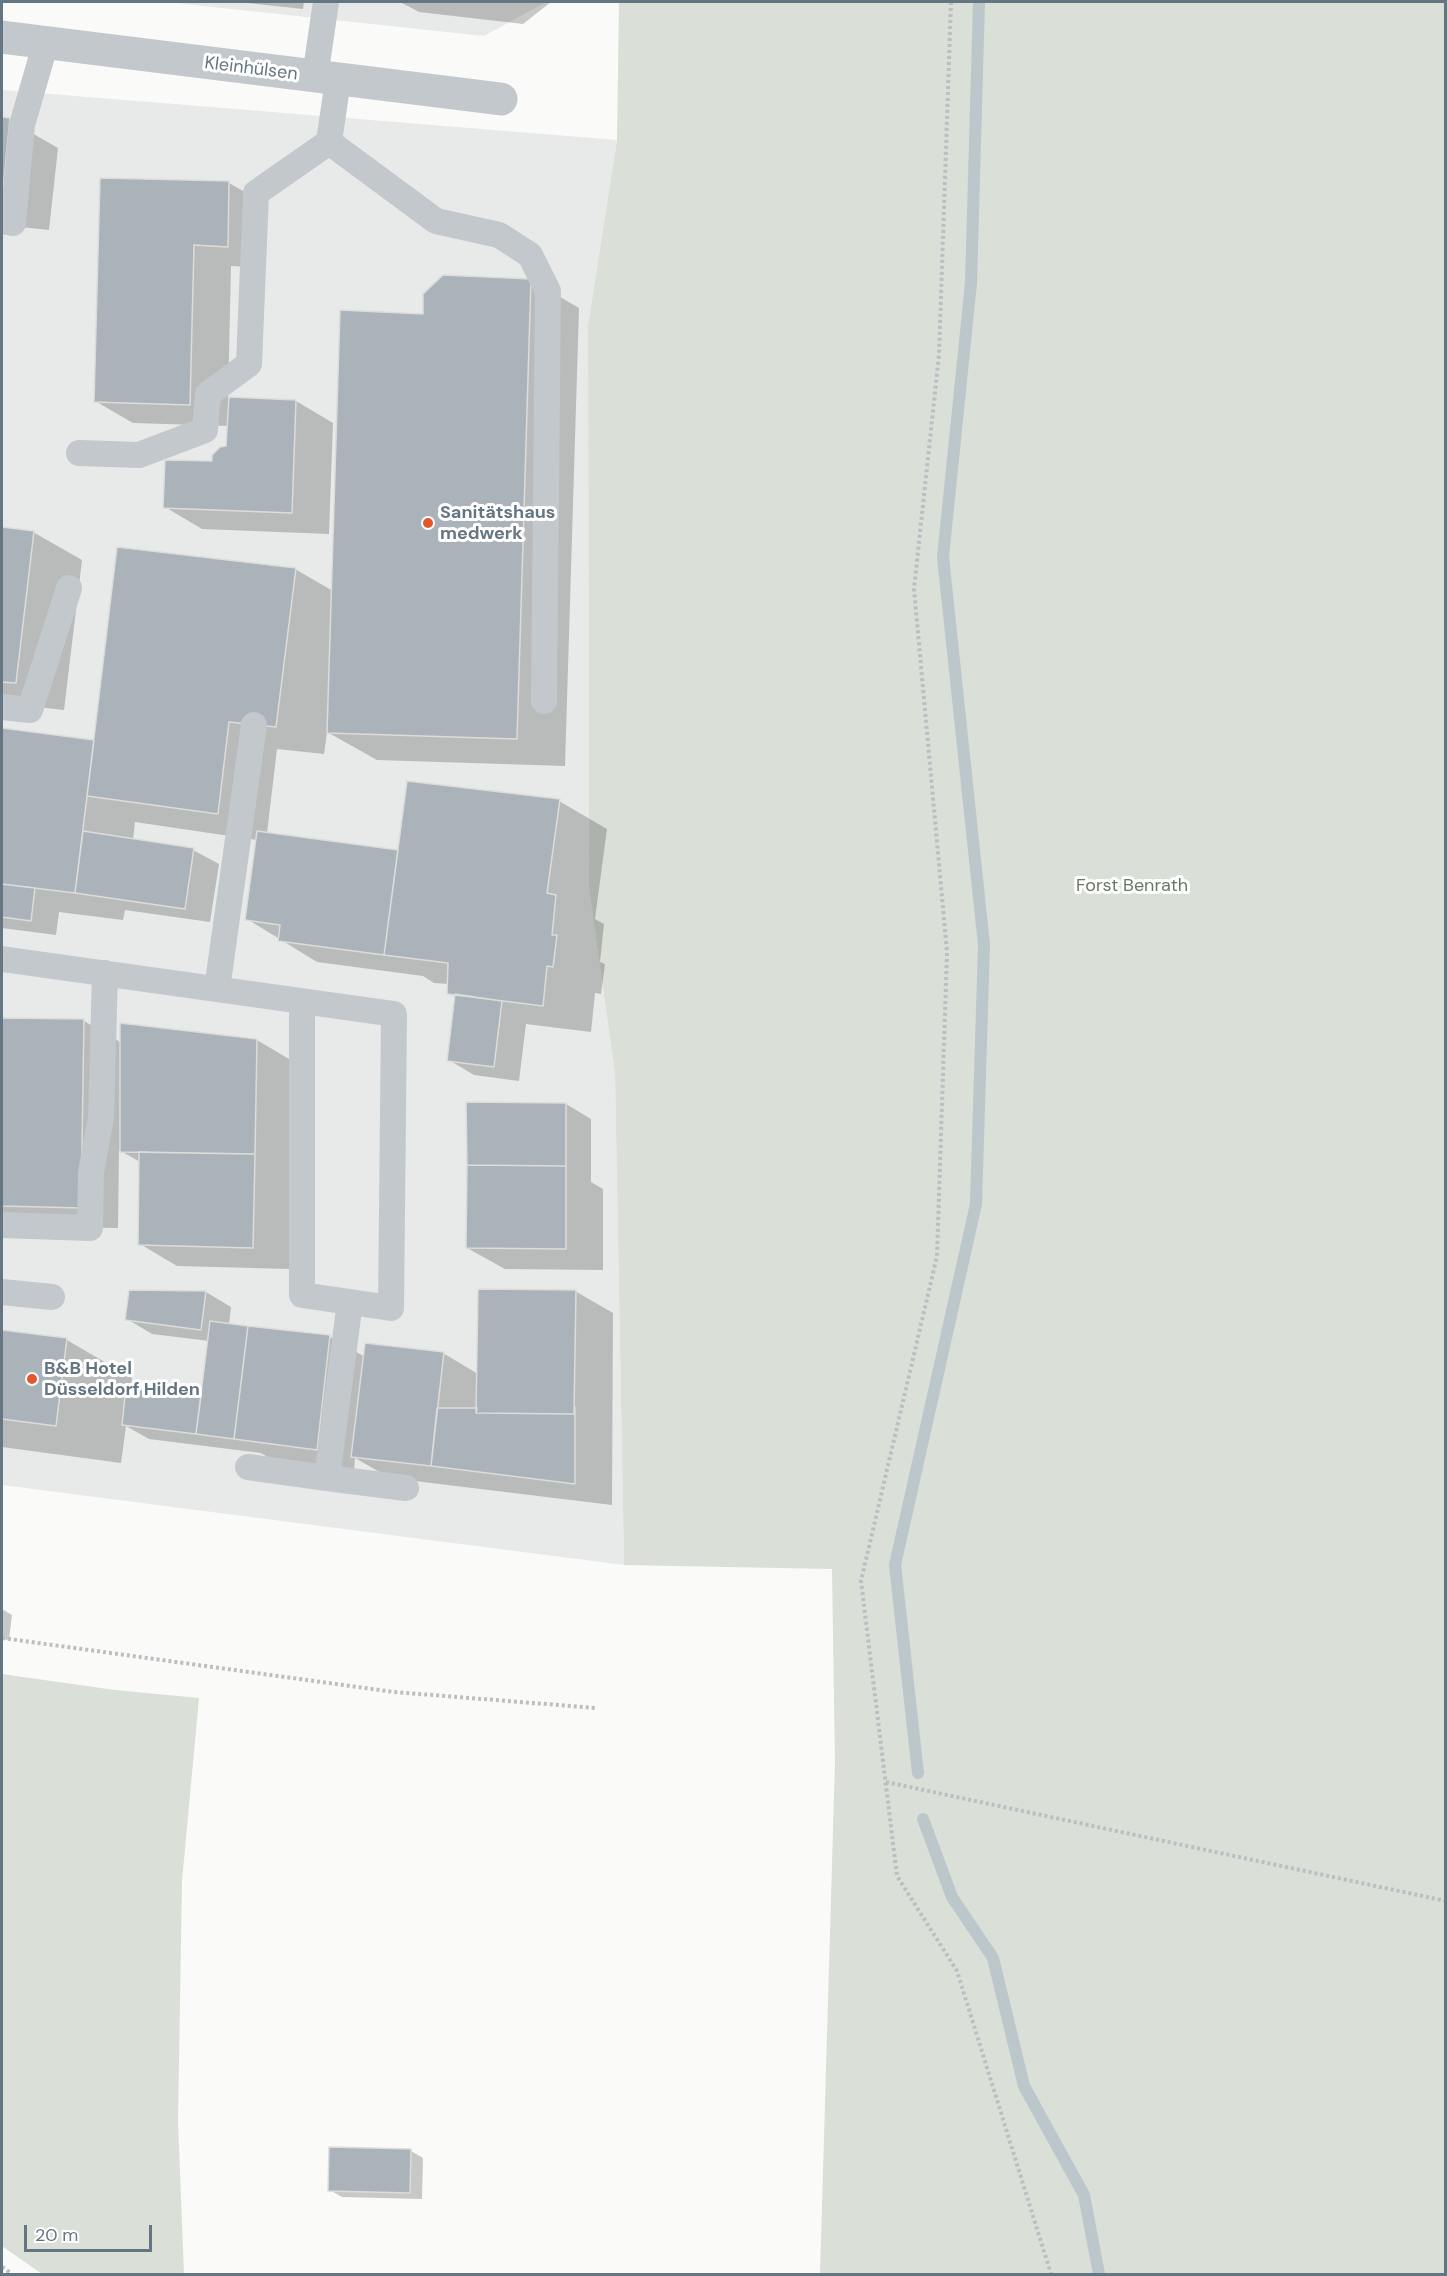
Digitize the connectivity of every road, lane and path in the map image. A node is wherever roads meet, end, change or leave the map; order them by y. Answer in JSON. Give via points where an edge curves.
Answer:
{"nodes":[{"id":1,"x":326,"y":2,"type":"edge"},
{"id":2,"x":951,"y":2,"type":"edge"},
{"id":3,"x":2,"y":37,"type":"edge"},
{"id":4,"x":46,"y":42,"type":"junction"},
{"id":5,"x":326,"y":78,"type":"junction"},
{"id":6,"x":501,"y":99,"type":"dead end"},
{"id":7,"x":329,"y":142,"type":"junction"},
{"id":8,"x":2,"y":221,"type":"edge"},
{"id":9,"x":79,"y":453,"type":"dead end"},
{"id":10,"x":69,"y":588,"type":"dead end"},
{"id":11,"x":544,"y":701,"type":"dead end"},
{"id":12,"x":2,"y":707,"type":"edge"},
{"id":13,"x":254,"y":725,"type":"dead end"},
{"id":14,"x":2,"y":959,"type":"edge"},
{"id":15,"x":105,"y":974,"type":"junction"},
{"id":16,"x":217,"y":989,"type":"junction"},
{"id":17,"x":302,"y":1001,"type":"junction"},
{"id":18,"x":2,"y":1225,"type":"edge"},
{"id":19,"x":2,"y":1292,"type":"edge"},
{"id":20,"x":52,"y":1297,"type":"dead end"},
{"id":21,"x":350,"y":1302,"type":"junction"},
{"id":22,"x":248,"y":1467,"type":"dead end"},
{"id":23,"x":327,"y":1478,"type":"junction"},
{"id":24,"x":406,"y":1488,"type":"dead end"},
{"id":25,"x":2,"y":1638,"type":"edge"},
{"id":26,"x":596,"y":1708,"type":"dead end"},
{"id":27,"x":886,"y":1782,"type":"junction"},
{"id":28,"x":1446,"y":1901,"type":"edge"},
{"id":29,"x":2,"y":2267,"type":"edge"},
{"id":30,"x":12,"y":2274,"type":"edge"},
{"id":31,"x":1051,"y":2274,"type":"edge"}],
"edges":[{"from":1,"to":5,"type":"lane"},
{"from":2,"to":27,"type":"path","via":[[939,355],[914,589],[947,952],[937,1256],[861,1581]]},
{"from":3,"to":4,"type":"street","name":"Kleinhülsen"},
{"from":4,"to":5,"type":"street","name":"Kleinhülsen"},
{"from":4,"to":8,"type":"lane","via":[[22,125],[13,223]]},
{"from":5,"to":6,"type":"street","name":"Kleinhülsen"},
{"from":5,"to":7,"type":"lane"},
{"from":7,"to":9,"type":"lane","via":[[256,193],[249,364],[208,394],[205,430],[139,455]]},
{"from":7,"to":11,"type":"lane","via":[[436,221],[499,235],[530,255],[548,291]]},
{"from":10,"to":12,"type":"lane","via":[[30,710]]},
{"from":13,"to":16,"type":"lane"},
{"from":14,"to":15,"type":"lane"},
{"from":15,"to":16,"type":"lane"},
{"from":15,"to":18,"type":"lane","via":[[101,1118],[92,1172],[90,1228]]},
{"from":16,"to":17,"type":"lane"},
{"from":17,"to":21,"type":"lane","via":[[303,1295]]},
{"from":17,"to":21,"type":"lane","via":[[394,1014],[391,1308]]},
{"from":19,"to":20,"type":"lane"},
{"from":21,"to":23,"type":"lane"},
{"from":22,"to":23,"type":"lane"},
{"from":23,"to":24,"type":"lane"},
{"from":25,"to":26,"type":"path","via":[[394,1692]]},
{"from":27,"to":28,"type":"path"},
{"from":27,"to":31,"type":"path","via":[[897,1876],[957,1971]]},
{"from":29,"to":30,"type":"path"}]}
